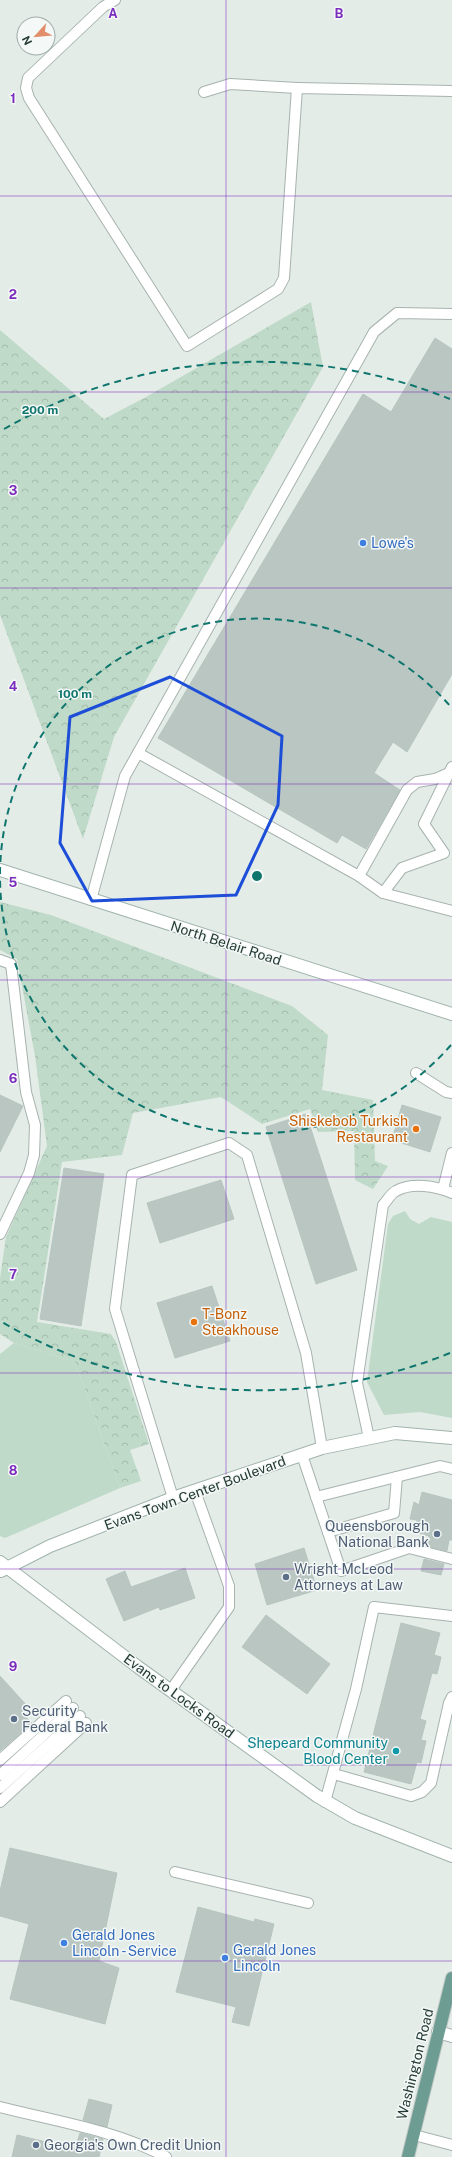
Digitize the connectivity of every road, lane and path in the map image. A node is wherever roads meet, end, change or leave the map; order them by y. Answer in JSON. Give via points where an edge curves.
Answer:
{"nodes":[{"id":1,"x":115,"y":0,"type":"edge"},
{"id":2,"x":297,"y":88,"type":"junction"},
{"id":3,"x":452,"y":91,"type":"edge"},
{"id":4,"x":204,"y":92,"type":"dead end"},
{"id":5,"x":452,"y":314,"type":"edge"},
{"id":6,"x":138,"y":753,"type":"junction"},
{"id":7,"x":450,"y":770,"type":"edge"},
{"id":8,"x":0,"y":870,"type":"edge"},
{"id":9,"x":359,"y":876,"type":"junction"},
{"id":10,"x":383,"y":893,"type":"junction"},
{"id":11,"x":91,"y":900,"type":"junction"},
{"id":12,"x":452,"y":911,"type":"edge"},
{"id":13,"x":0,"y":960,"type":"edge"},
{"id":14,"x":452,"y":1014,"type":"edge"},
{"id":15,"x":416,"y":1073,"type":"dead end"},
{"id":16,"x":452,"y":1093,"type":"edge"},
{"id":17,"x":452,"y":1153,"type":"edge"},
{"id":18,"x":448,"y":1191,"type":"edge"},
{"id":19,"x":0,"y":1234,"type":"edge"},
{"id":20,"x":369,"y":1438,"type":"junction"},
{"id":21,"x":452,"y":1438,"type":"edge"},
{"id":22,"x":322,"y":1448,"type":"junction"},
{"id":23,"x":302,"y":1455,"type":"junction"},
{"id":24,"x":452,"y":1468,"type":"edge"},
{"id":25,"x":397,"y":1477,"type":"junction"},
{"id":26,"x":196,"y":1491,"type":"junction"},
{"id":27,"x":316,"y":1497,"type":"junction"},
{"id":28,"x":173,"y":1498,"type":"junction"},
{"id":29,"x":328,"y":1532,"type":"junction"},
{"id":30,"x":452,"y":1559,"type":"edge"},
{"id":31,"x":2,"y":1567,"type":"edge"},
{"id":32,"x":452,"y":1616,"type":"edge"},
{"id":33,"x":171,"y":1690,"type":"junction"},
{"id":34,"x":452,"y":1697,"type":"edge"},
{"id":35,"x":76,"y":1712,"type":"junction"},
{"id":36,"x":0,"y":1760,"type":"edge"},
{"id":37,"x":334,"y":1774,"type":"junction"},
{"id":38,"x":0,"y":1775,"type":"edge"},
{"id":39,"x":0,"y":1788,"type":"edge"},
{"id":40,"x":0,"y":1802,"type":"edge"},
{"id":41,"x":325,"y":1802,"type":"junction"},
{"id":42,"x":452,"y":1856,"type":"edge"},
{"id":43,"x":175,"y":1872,"type":"dead end"},
{"id":44,"x":308,"y":1903,"type":"dead end"},
{"id":45,"x":452,"y":1978,"type":"edge"},
{"id":46,"x":448,"y":2008,"type":"edge"},
{"id":47,"x":438,"y":2032,"type":"junction"},
{"id":48,"x":452,"y":2036,"type":"edge"},
{"id":49,"x":0,"y":2108,"type":"edge"},
{"id":50,"x":414,"y":2135,"type":"junction"},
{"id":51,"x":452,"y":2145,"type":"edge"},
{"id":52,"x":166,"y":2157,"type":"edge"},
{"id":53,"x":408,"y":2157,"type":"edge"}],
"edges":[{"from":1,"to":2,"type":"lane","via":[[103,7],[28,78],[26,88],[29,98],[187,346],[278,289],[284,278]]},
{"from":2,"to":3,"type":"lane"},
{"from":2,"to":4,"type":"lane","via":[[230,84]]},
{"from":5,"to":6,"type":"lane","via":[[397,313],[374,332]]},
{"from":6,"to":9,"type":"lane"},
{"from":6,"to":11,"type":"lane","via":[[125,776]]},
{"from":7,"to":9,"type":"lane","via":[[435,779],[417,782],[407,790]]},
{"from":7,"to":10,"type":"lane","via":[[424,824],[444,853],[402,868]]},
{"from":8,"to":11,"type":"street","name":"North Belair Road"},
{"from":9,"to":10,"type":"lane"},
{"from":10,"to":12,"type":"lane"},
{"from":11,"to":14,"type":"street","name":"North Belair Road"},
{"from":13,"to":19,"type":"lane","via":[[11,964],[26,1092],[35,1125],[34,1155],[29,1173]]},
{"from":15,"to":16,"type":"lane","via":[[446,1092]]},
{"from":17,"to":18,"type":"lane"},
{"from":18,"to":20,"type":"lane","via":[[418,1186],[395,1191],[384,1205],[357,1383]]},
{"from":20,"to":21,"type":"street","name":"Evans Town Center Boulevard","via":[[395,1433]]},
{"from":20,"to":22,"type":"street","name":"Evans Town Center Boulevard"},
{"from":22,"to":23,"type":"street","name":"Evans Town Center Boulevard"},
{"from":22,"to":28,"type":"lane","via":[[306,1354],[247,1155],[229,1144],[132,1175],[116,1309]]},
{"from":23,"to":26,"type":"street","name":"Evans Town Center Boulevard"},
{"from":23,"to":27,"type":"lane"},
{"from":24,"to":25,"type":"lane","via":[[440,1466]]},
{"from":25,"to":27,"type":"lane"},
{"from":25,"to":29,"type":"lane","via":[[394,1513]]},
{"from":26,"to":28,"type":"street","name":"Evans Town Center Boulevard"},
{"from":26,"to":33,"type":"lane","via":[[229,1586],[229,1607]]},
{"from":27,"to":29,"type":"lane"},
{"from":28,"to":31,"type":"street","name":"Evans Town Center Boulevard"},
{"from":29,"to":30,"type":"lane","via":[[341,1571],[409,1548]]},
{"from":31,"to":33,"type":"street","name":"Evans to Locks Road"},
{"from":32,"to":37,"type":"lane","via":[[374,1607]]},
{"from":33,"to":41,"type":"street","name":"Evans to Locks Road"},
{"from":34,"to":37,"type":"lane","via":[[431,1782],[422,1792],[411,1796]]},
{"from":35,"to":36,"type":"lane"},
{"from":35,"to":38,"type":"lane"},
{"from":35,"to":39,"type":"lane"},
{"from":35,"to":40,"type":"lane"},
{"from":37,"to":41,"type":"lane"},
{"from":41,"to":42,"type":"street","name":"Evans to Locks Road","via":[[355,1818]]},
{"from":43,"to":44,"type":"lane"},
{"from":45,"to":46,"type":"main road","name":"Washington Road"},
{"from":46,"to":47,"type":"main road","name":"Washington Road"},
{"from":47,"to":48,"type":"street"},
{"from":47,"to":50,"type":"main road","name":"Washington Road"},
{"from":49,"to":52,"type":"lane","via":[[142,2144]]},
{"from":50,"to":51,"type":"lane"},
{"from":50,"to":53,"type":"main road","name":"Washington Road"}]}
